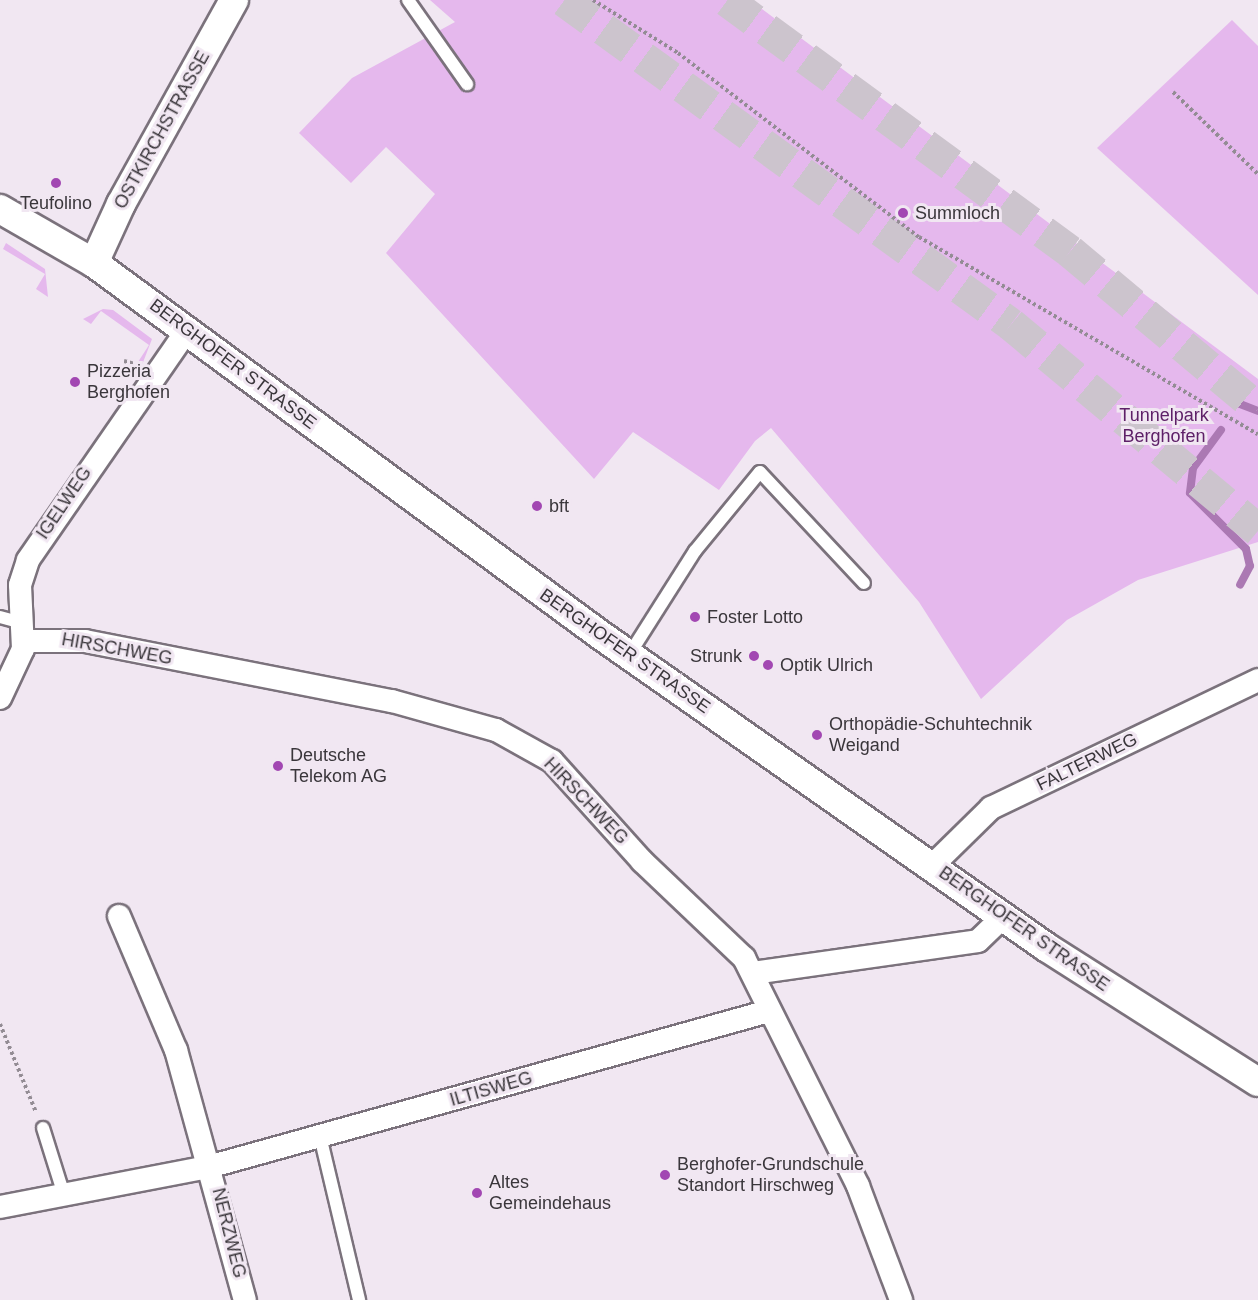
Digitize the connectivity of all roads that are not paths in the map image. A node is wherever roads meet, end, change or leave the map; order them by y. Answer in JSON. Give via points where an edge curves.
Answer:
{"nodes":[{"id":1,"x":234,"y":0,"type":"edge"},
{"id":2,"x":408,"y":0,"type":"edge"},
{"id":3,"x":467,"y":84,"type":"dead end"},
{"id":4,"x":0,"y":209,"type":"edge"},
{"id":5,"x":94,"y":263,"type":"junction"},
{"id":6,"x":187,"y":330,"type":"junction"},
{"id":7,"x":864,"y":583,"type":"dead end"},
{"id":8,"x":0,"y":617,"type":"edge"},
{"id":9,"x":23,"y":632,"type":"junction"},
{"id":10,"x":629,"y":655,"type":"junction"},
{"id":11,"x":1258,"y":680,"type":"edge"},
{"id":12,"x":0,"y":698,"type":"edge"},
{"id":13,"x":932,"y":866,"type":"junction"},
{"id":14,"x":119,"y":916,"type":"dead end"},
{"id":15,"x":1004,"y":916,"type":"junction"},
{"id":16,"x":753,"y":973,"type":"junction"},
{"id":17,"x":769,"y":1011,"type":"junction"},
{"id":18,"x":1258,"y":1082,"type":"edge"},
{"id":19,"x":43,"y":1128,"type":"road end"},
{"id":20,"x":320,"y":1136,"type":"junction"},
{"id":21,"x":212,"y":1166,"type":"junction"},
{"id":22,"x":65,"y":1198,"type":"junction"},
{"id":23,"x":0,"y":1207,"type":"edge"},
{"id":24,"x":245,"y":1300,"type":"edge"},
{"id":25,"x":359,"y":1300,"type":"edge"},
{"id":26,"x":901,"y":1300,"type":"edge"}],
"edges":[{"from":1,"to":5,"type":"street","name":"OSTKIRCHSTRASSE","via":[[121,204]]},
{"from":2,"to":3,"type":"lane"},
{"from":4,"to":5,"type":"street","name":"BERGHOFER STRASSE"},
{"from":5,"to":6,"type":"street","name":"BERGHOFER STRASSE"},
{"from":6,"to":9,"type":"street","name":"IGELWEG","via":[[44,529],[21,585]]},
{"from":6,"to":10,"type":"street","name":"BERGHOFER STRASSE"},
{"from":7,"to":10,"type":"lane","via":[[760,472],[695,551]]},
{"from":8,"to":9,"type":"lane"},
{"from":9,"to":12,"type":"street","name":"IGELWEG","via":[[18,668]]},
{"from":9,"to":16,"type":"street","name":"HIRSCHWEG","via":[[392,701],[496,730],[552,761]]},
{"from":10,"to":13,"type":"street","name":"BERGHOFER STRASSE"},
{"from":11,"to":13,"type":"street","name":"FALTERWEG","via":[[990,808]]},
{"from":13,"to":15,"type":"street","name":"BERGHOFER STRASSE"},
{"from":14,"to":21,"type":"street","via":[[176,1050]]},
{"from":15,"to":16,"type":"street","via":[[978,941]]},
{"from":15,"to":18,"type":"street","name":"BERGHOFER STRASSE"},
{"from":16,"to":17,"type":"street","name":"HIRSCHWEG"},
{"from":17,"to":20,"type":"street","name":"ILTISWEG"},
{"from":17,"to":26,"type":"street","name":"HIRSCHWEG","via":[[858,1186]]},
{"from":19,"to":22,"type":"lane"},
{"from":20,"to":21,"type":"street","name":"ILTISWEG"},
{"from":20,"to":25,"type":"lane"},
{"from":21,"to":22,"type":"street","name":"ILTISWEG"},
{"from":21,"to":24,"type":"street","name":"NERZWEG"},
{"from":22,"to":23,"type":"street","name":"ILTISWEG"}]}
